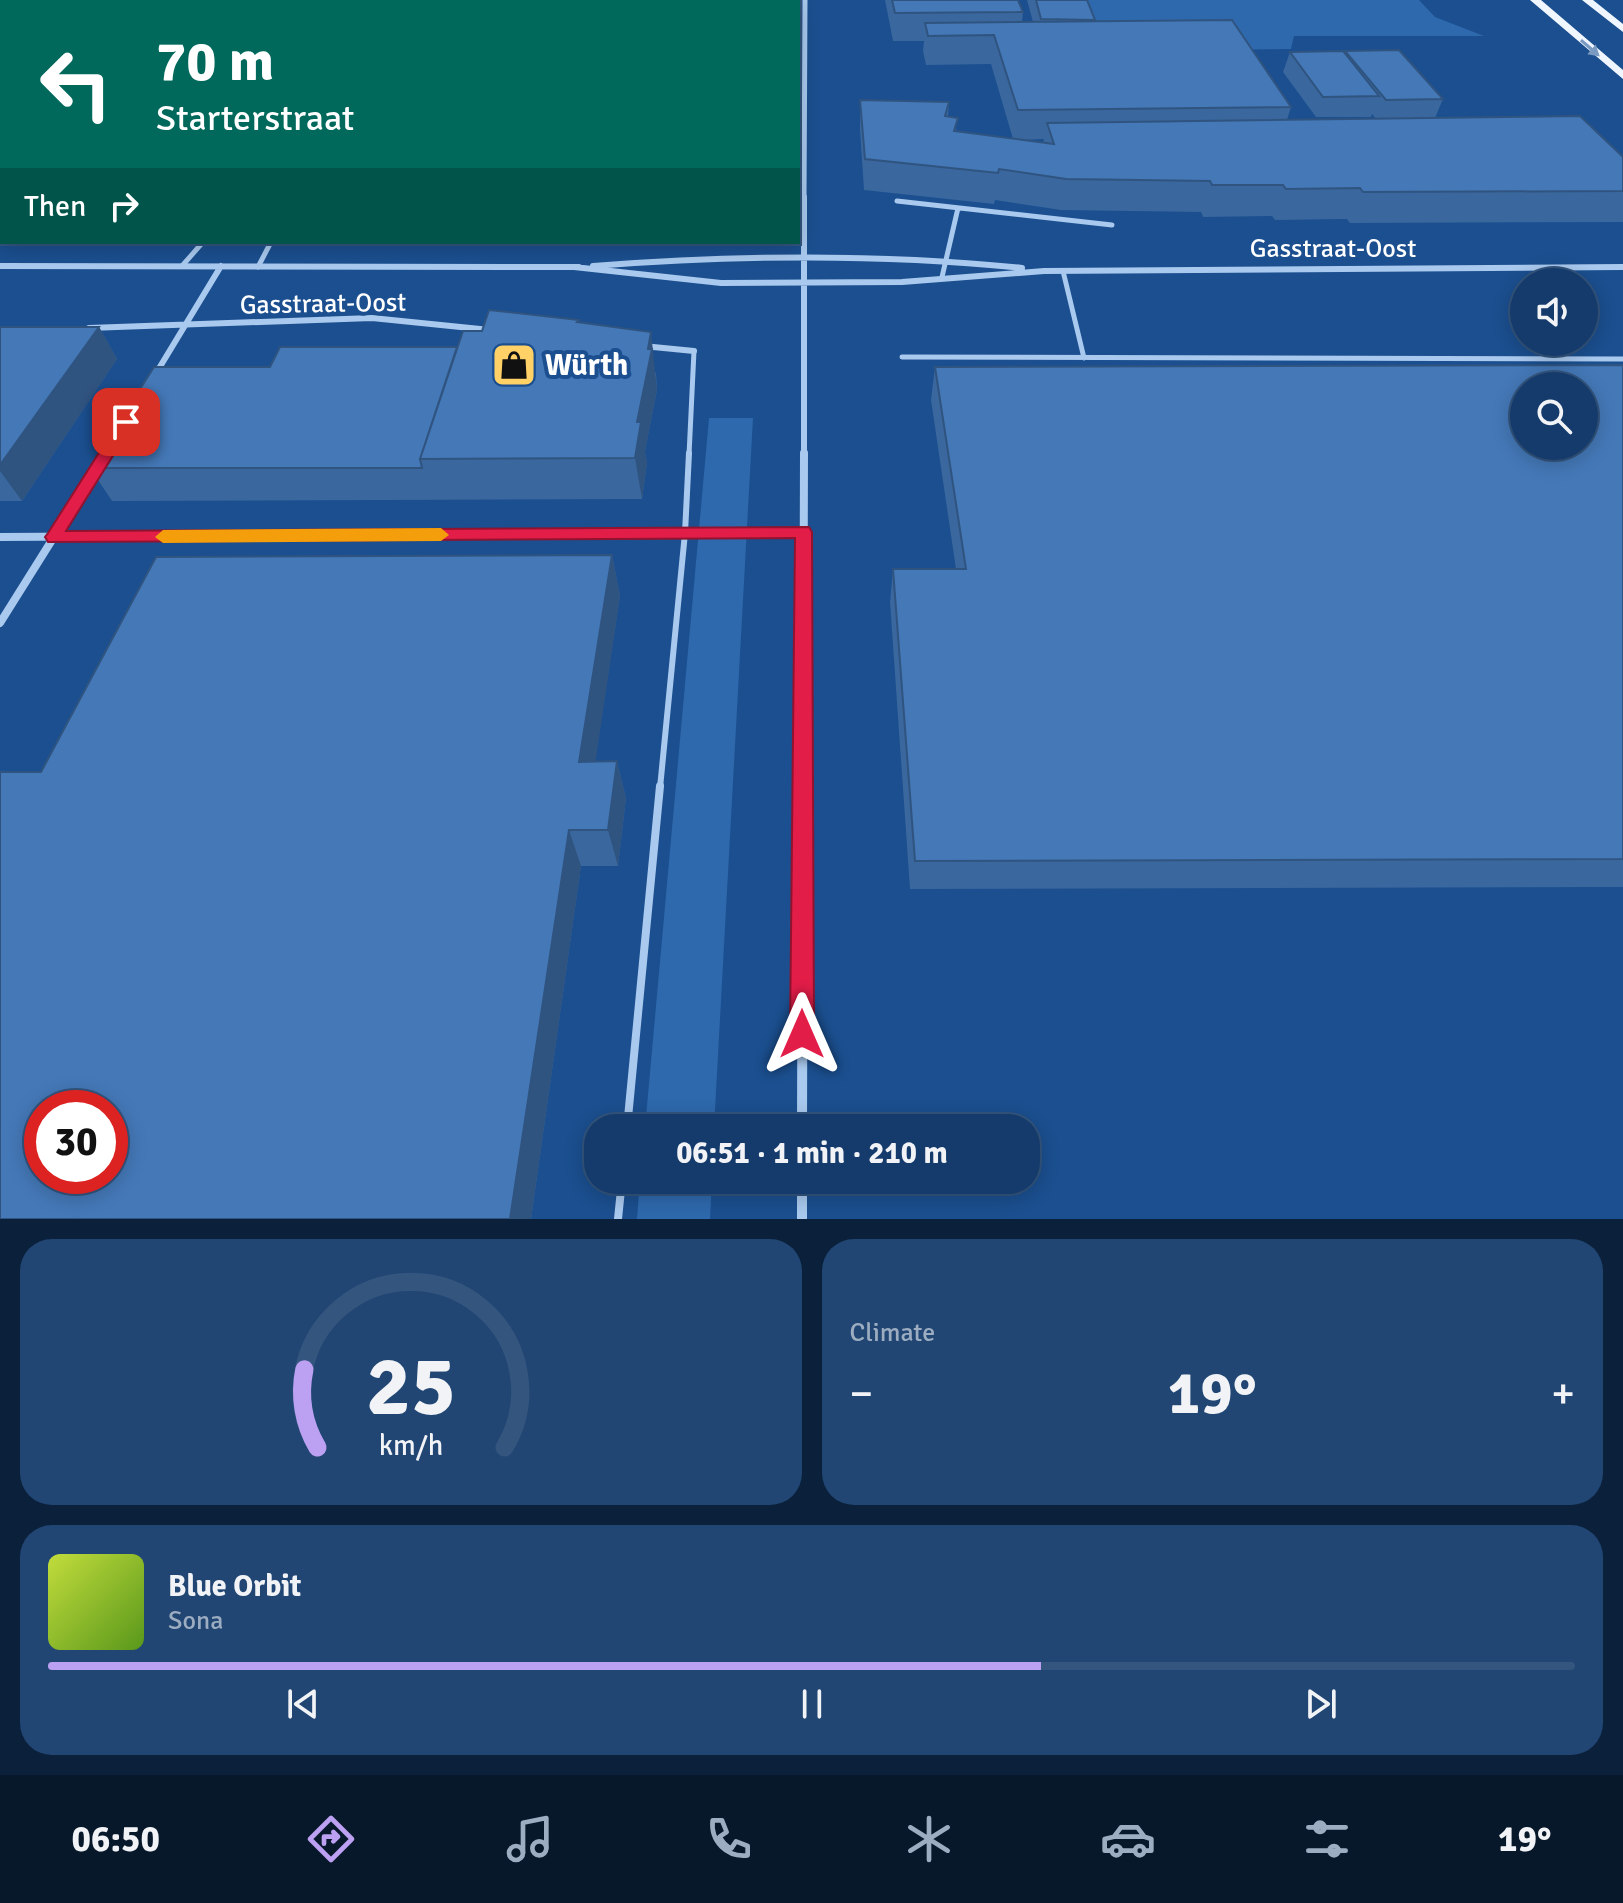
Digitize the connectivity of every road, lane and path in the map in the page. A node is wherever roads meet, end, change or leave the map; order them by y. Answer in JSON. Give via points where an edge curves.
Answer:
{"nodes":[{"id":1,"x":805,"y":0,"type":"edge"},
{"id":2,"x":1535,"y":0,"type":"edge"},
{"id":3,"x":1587,"y":0,"type":"edge"},
{"id":4,"x":1623,"y":29,"type":"edge"},
{"id":5,"x":1623,"y":76,"type":"edge"},
{"id":6,"x":897,"y":201,"type":"dead end"},
{"id":7,"x":958,"y":208,"type":"junction"},
{"id":8,"x":1112,"y":225,"type":"dead end"},
{"id":9,"x":201,"y":244,"type":"edge"},
{"id":10,"x":270,"y":244,"type":"edge"},
{"id":11,"x":807,"y":253,"type":"junction"},
{"id":12,"x":946,"y":259,"type":"junction"},
{"id":13,"x":0,"y":266,"type":"edge"},
{"id":14,"x":182,"y":266,"type":"junction"},
{"id":15,"x":221,"y":266,"type":"junction"},
{"id":16,"x":258,"y":267,"type":"junction"},
{"id":17,"x":574,"y":267,"type":"junction"},
{"id":18,"x":1623,"y":267,"type":"edge"},
{"id":19,"x":1044,"y":271,"type":"junction"},
{"id":20,"x":1063,"y":271,"type":"junction"},
{"id":21,"x":942,"y":277,"type":"junction"},
{"id":22,"x":804,"y":283,"type":"junction"},
{"id":23,"x":185,"y":327,"type":"junction"},
{"id":24,"x":77,"y":328,"type":"edge"},
{"id":25,"x":495,"y":331,"type":"edge"},
{"id":26,"x":633,"y":345,"type":"edge"},
{"id":27,"x":694,"y":351,"type":"joint"},
{"id":28,"x":902,"y":357,"type":"dead end"},
{"id":29,"x":1084,"y":358,"type":"junction"},
{"id":30,"x":1623,"y":359,"type":"edge"},
{"id":31,"x":148,"y":387,"type":"edge"},
{"id":32,"x":101,"y":462,"type":"edge"},
{"id":33,"x":803,"y":532,"type":"junction"},
{"id":34,"x":685,"y":533,"type":"junction"},
{"id":35,"x":0,"y":537,"type":"edge"},
{"id":36,"x":54,"y":537,"type":"junction"},
{"id":37,"x":0,"y":623,"type":"edge"},
{"id":38,"x":628,"y":1114,"type":"edge"},
{"id":39,"x":802,"y":1114,"type":"edge"},
{"id":40,"x":621,"y":1194,"type":"edge"},
{"id":41,"x":802,"y":1194,"type":"edge"},
{"id":42,"x":618,"y":1219,"type":"edge"},
{"id":43,"x":802,"y":1219,"type":"edge"}],
"edges":[{"from":1,"to":11,"type":"street"},
{"from":2,"to":5,"type":"main road","one_way":true},
{"from":3,"to":4,"type":"main road"},
{"from":6,"to":7,"type":"lane"},
{"from":7,"to":8,"type":"lane"},
{"from":7,"to":12,"type":"lane"},
{"from":9,"to":14,"type":"lane"},
{"from":10,"to":16,"type":"lane","name":"Gasstraat-Oost"},
{"from":11,"to":12,"type":"street","name":"Gasstraat-Oost"},
{"from":11,"to":17,"type":"street","name":"Gasstraat-Oost"},
{"from":11,"to":22,"type":"street"},
{"from":12,"to":19,"type":"street","name":"Gasstraat-Oost"},
{"from":12,"to":21,"type":"lane"},
{"from":13,"to":14,"type":"street","name":"Gasstraat-Oost"},
{"from":14,"to":15,"type":"street","name":"Gasstraat-Oost"},
{"from":15,"to":16,"type":"street","name":"Gasstraat-Oost"},
{"from":15,"to":23,"type":"street"},
{"from":16,"to":17,"type":"street","name":"Gasstraat-Oost"},
{"from":17,"to":22,"type":"street","name":"Gasstraat-Oost","via":[[721,283]]},
{"from":18,"to":20,"type":"street","name":"Gasstraat-Oost"},
{"from":19,"to":20,"type":"street","name":"Gasstraat-Oost"},
{"from":19,"to":21,"type":"street","name":"Gasstraat-Oost"},
{"from":20,"to":29,"type":"lane"},
{"from":21,"to":22,"type":"street","name":"Gasstraat-Oost"},
{"from":22,"to":33,"type":"street"},
{"from":23,"to":24,"type":"street","name":"Gasstraat-Oost"},
{"from":23,"to":25,"type":"street","name":"Gasstraat-Oost","via":[[372,318]]},
{"from":23,"to":31,"type":"street"},
{"from":26,"to":27,"type":"street"},
{"from":27,"to":34,"type":"lane"},
{"from":28,"to":29,"type":"lane"},
{"from":29,"to":30,"type":"lane"},
{"from":32,"to":36,"type":"street"},
{"from":33,"to":34,"type":"street"},
{"from":33,"to":39,"type":"street"},
{"from":34,"to":36,"type":"street"},
{"from":34,"to":38,"type":"lane"},
{"from":35,"to":36,"type":"street"},
{"from":36,"to":37,"type":"street"},
{"from":40,"to":42,"type":"lane"},
{"from":41,"to":43,"type":"street"}]}
